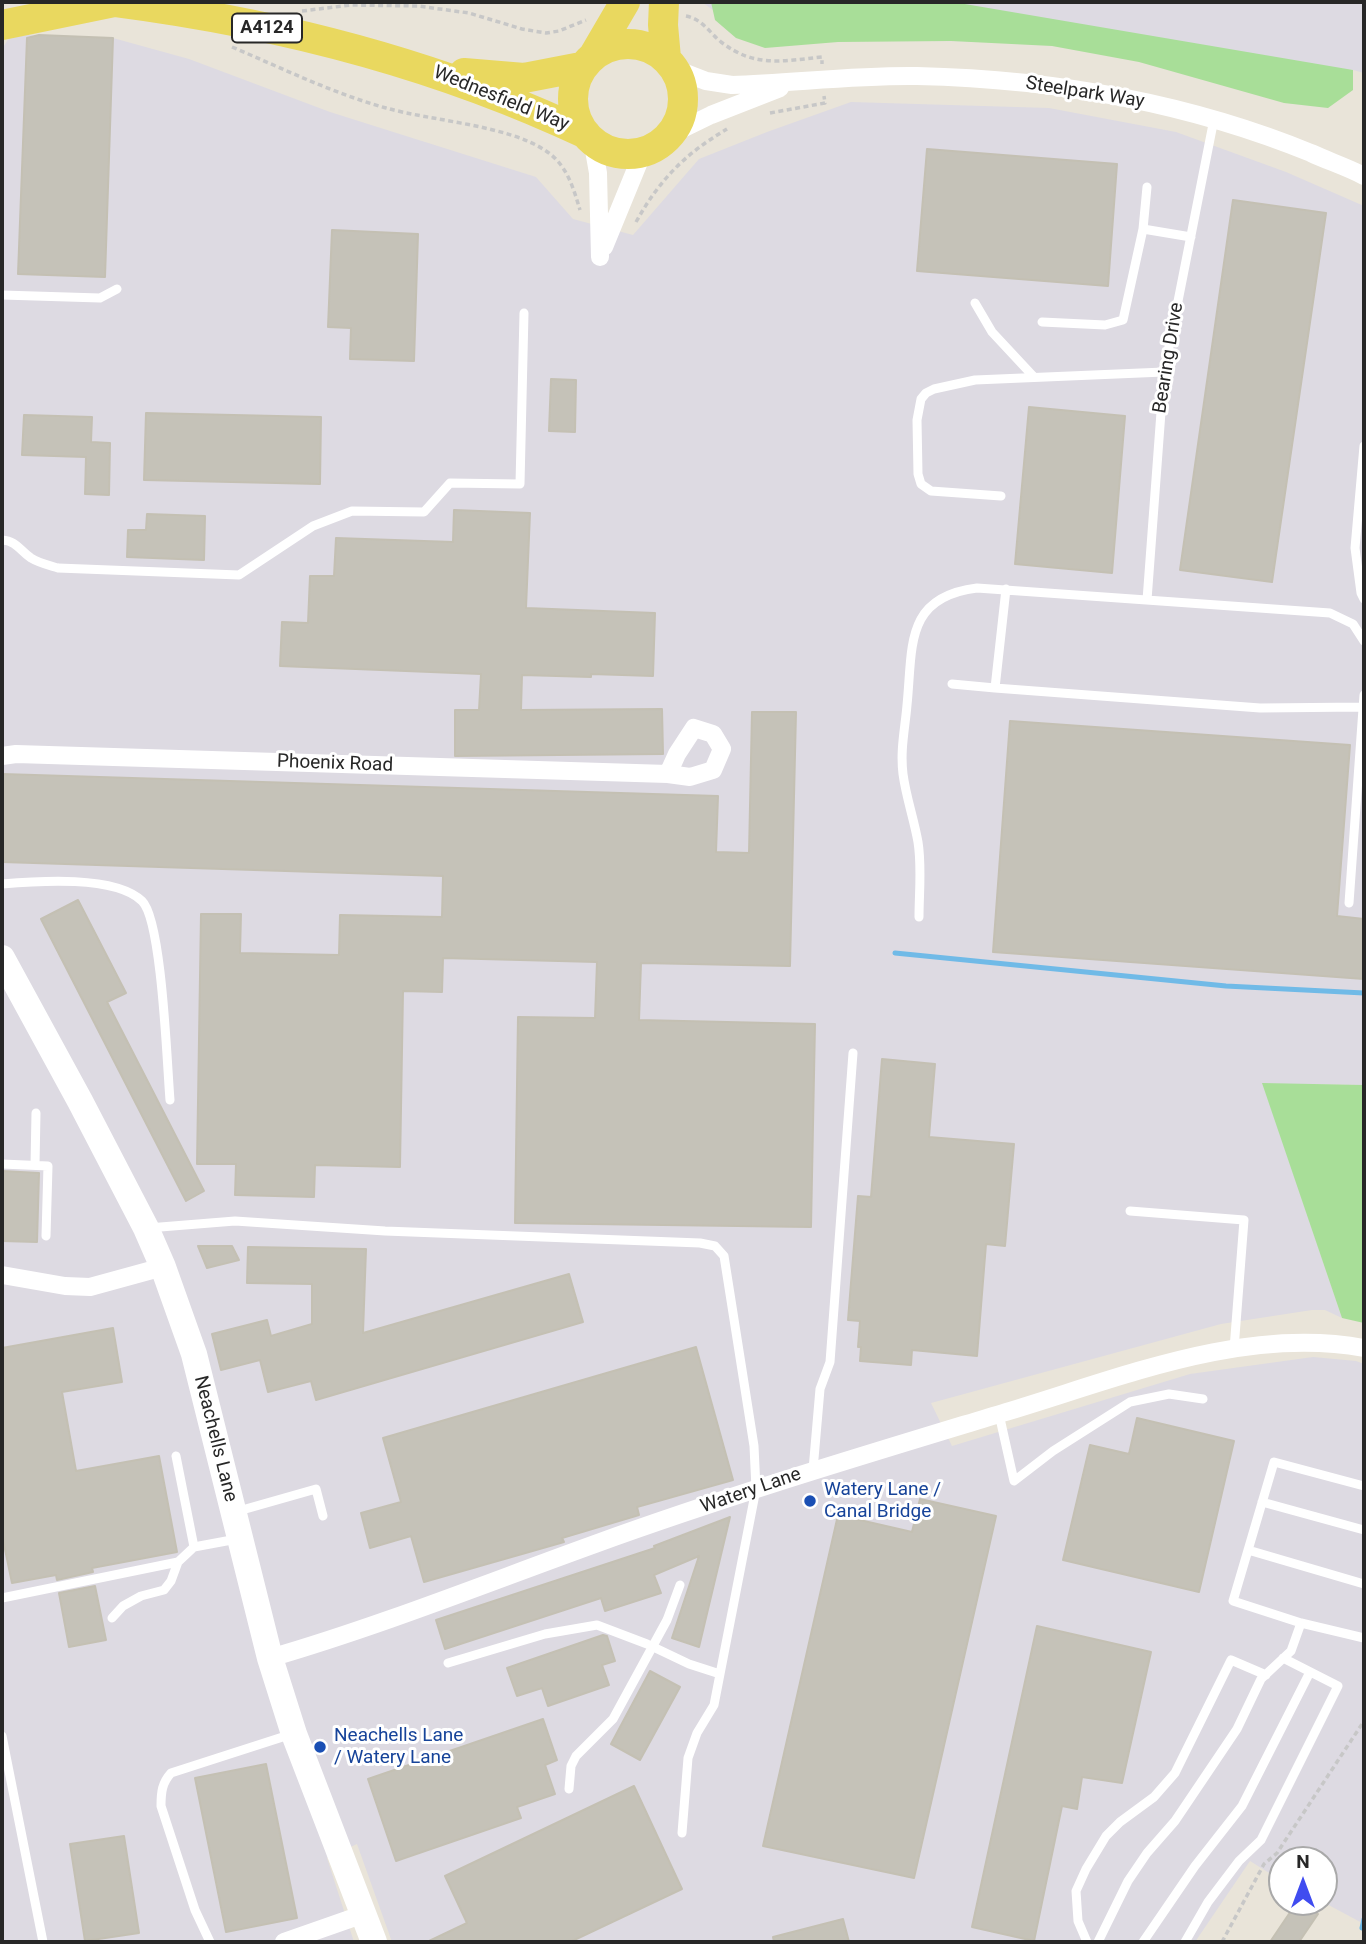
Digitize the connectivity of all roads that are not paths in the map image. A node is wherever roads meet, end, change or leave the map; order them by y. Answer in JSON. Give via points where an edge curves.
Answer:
{"nodes":[{"id":1,"x":115,"y":2,"type":"edge"},
{"id":2,"x":625,"y":2,"type":"edge"},
{"id":3,"x":664,"y":2,"type":"edge"},
{"id":4,"x":2,"y":25,"type":"edge"},
{"id":5,"x":588,"y":61,"type":"junction"},
{"id":6,"x":671,"y":64,"type":"junction"},
{"id":7,"x":415,"y":66,"type":"junction"},
{"id":8,"x":793,"y":83,"type":"junction"},
{"id":9,"x":1214,"y":119,"type":"junction"},
{"id":10,"x":672,"y":134,"type":"junction"},
{"id":11,"x":589,"y":136,"type":"junction"},
{"id":12,"x":643,"y":152,"type":"junction"},
{"id":13,"x":1363,"y":172,"type":"edge"},
{"id":14,"x":1147,"y":187,"type":"dead end"},
{"id":15,"x":1143,"y":229,"type":"junction"},
{"id":16,"x":1191,"y":237,"type":"junction"},
{"id":17,"x":117,"y":289,"type":"dead end"},
{"id":18,"x":2,"y":295,"type":"edge"},
{"id":19,"x":975,"y":303,"type":"dead end"},
{"id":20,"x":524,"y":313,"type":"dead end"},
{"id":21,"x":1042,"y":322,"type":"dead end"},
{"id":22,"x":1164,"y":372,"type":"junction"},
{"id":23,"x":1034,"y":376,"type":"junction"},
{"id":24,"x":1364,"y":446,"type":"edge"},
{"id":25,"x":1000,"y":496,"type":"dead end"},
{"id":26,"x":2,"y":540,"type":"edge"},
{"id":27,"x":1006,"y":589,"type":"junction"},
{"id":28,"x":1364,"y":599,"type":"edge"},
{"id":29,"x":1147,"y":600,"type":"junction"},
{"id":30,"x":1364,"y":641,"type":"edge"},
{"id":31,"x":952,"y":684,"type":"dead end"},
{"id":32,"x":995,"y":688,"type":"junction"},
{"id":33,"x":1364,"y":695,"type":"edge"},
{"id":34,"x":1363,"y":707,"type":"edge"},
{"id":35,"x":2,"y":756,"type":"edge"},
{"id":36,"x":668,"y":774,"type":"dead end"},
{"id":37,"x":1361,"y":781,"type":"edge"},
{"id":38,"x":2,"y":884,"type":"edge"},
{"id":39,"x":1349,"y":903,"type":"dead end"},
{"id":40,"x":919,"y":918,"type":"dead end"},
{"id":41,"x":2,"y":958,"type":"edge"},
{"id":42,"x":853,"y":1053,"type":"dead end"},
{"id":43,"x":170,"y":1100,"type":"dead end"},
{"id":44,"x":36,"y":1112,"type":"dead end"},
{"id":45,"x":2,"y":1164,"type":"edge"},
{"id":46,"x":35,"y":1165,"type":"junction"},
{"id":47,"x":1130,"y":1211,"type":"dead end"},
{"id":48,"x":146,"y":1228,"type":"junction"},
{"id":49,"x":46,"y":1236,"type":"dead end"},
{"id":50,"x":163,"y":1267,"type":"junction"},
{"id":51,"x":2,"y":1275,"type":"edge"},
{"id":52,"x":1364,"y":1348,"type":"edge"},
{"id":53,"x":1234,"y":1349,"type":"junction"},
{"id":54,"x":1203,"y":1399,"type":"dead end"},
{"id":55,"x":999,"y":1414,"type":"junction"},
{"id":56,"x":176,"y":1456,"type":"dead end"},
{"id":57,"x":813,"y":1470,"type":"junction"},
{"id":58,"x":1364,"y":1486,"type":"edge"},
{"id":59,"x":756,"y":1489,"type":"junction"},
{"id":60,"x":1262,"y":1502,"type":"junction"},
{"id":61,"x":233,"y":1512,"type":"junction"},
{"id":62,"x":323,"y":1516,"type":"dead end"},
{"id":63,"x":1364,"y":1530,"type":"edge"},
{"id":64,"x":239,"y":1539,"type":"junction"},
{"id":65,"x":194,"y":1547,"type":"junction"},
{"id":66,"x":1248,"y":1550,"type":"junction"},
{"id":67,"x":178,"y":1562,"type":"junction"},
{"id":68,"x":1364,"y":1584,"type":"edge"},
{"id":69,"x":680,"y":1585,"type":"dead end"},
{"id":70,"x":2,"y":1598,"type":"edge"},
{"id":71,"x":112,"y":1618,"type":"dead end"},
{"id":72,"x":1301,"y":1623,"type":"junction"},
{"id":73,"x":1364,"y":1638,"type":"edge"},
{"id":74,"x":652,"y":1646,"type":"junction"},
{"id":75,"x":270,"y":1658,"type":"junction"},
{"id":76,"x":1283,"y":1658,"type":"junction"},
{"id":77,"x":448,"y":1663,"type":"dead end"},
{"id":78,"x":1310,"y":1672,"type":"junction"},
{"id":79,"x":720,"y":1674,"type":"junction"},
{"id":80,"x":1266,"y":1675,"type":"junction"},
{"id":81,"x":294,"y":1734,"type":"junction"},
{"id":82,"x":2,"y":1736,"type":"edge"},
{"id":83,"x":569,"y":1789,"type":"dead end"},
{"id":84,"x":682,"y":1833,"type":"dead end"},
{"id":85,"x":364,"y":1914,"type":"junction"},
{"id":86,"x":43,"y":1942,"type":"edge"},
{"id":87,"x":210,"y":1942,"type":"edge"},
{"id":88,"x":284,"y":1942,"type":"edge"},
{"id":89,"x":374,"y":1942,"type":"edge"},
{"id":90,"x":1087,"y":1942,"type":"edge"},
{"id":91,"x":1098,"y":1942,"type":"edge"},
{"id":92,"x":1143,"y":1942,"type":"edge"},
{"id":93,"x":1185,"y":1942,"type":"edge"}],
"edges":[{"from":1,"to":4,"type":"main road","name":"Wednesfield Way","number":"A4124"},
{"from":1,"to":7,"type":"main road","name":"Wednesfield Way","number":"A4124","via":[[248,23]]},
{"from":2,"to":5,"type":"main road"},
{"from":3,"to":6,"type":"main road","via":[[663,25]]},
{"from":5,"to":6,"type":"main road","via":[[610,48],[633,46],[653,50]]},
{"from":5,"to":7,"type":"main road","name":"Wednesfield Way","number":"A4124","via":[[524,78]]},
{"from":5,"to":11,"type":"main road","via":[[573,87],[574,113]]},
{"from":6,"to":8,"type":"street","name":"Steelpark Way","via":[[706,81]]},
{"from":6,"to":10,"type":"main road","via":[[684,91],[682,112]]},
{"from":7,"to":11,"type":"main road","name":"Wednesfield Way","number":"A4124","via":[[539,111]]},
{"from":8,"to":9,"type":"street","name":"Steelpark Way","via":[[917,76],[1029,83],[1116,95]]},
{"from":8,"to":10,"type":"street","name":"Steelpark Way"},
{"from":9,"to":13,"type":"street","name":"Steelpark Way"},
{"from":9,"to":16,"type":"lane","name":"Bearing Drive"},
{"from":10,"to":12,"type":"main road"},
{"from":11,"to":12,"type":"main road","via":[[606,149],[624,154]]},
{"from":11,"to":12,"type":"street","via":[[598,173],[600,257]]},
{"from":14,"to":15,"type":"lane"},
{"from":15,"to":16,"type":"lane"},
{"from":15,"to":21,"type":"lane","via":[[1124,320],[1105,325]]},
{"from":16,"to":22,"type":"lane","name":"Bearing Drive"},
{"from":17,"to":18,"type":"lane","via":[[100,298]]},
{"from":19,"to":23,"type":"lane","via":[[992,332]]},
{"from":20,"to":26,"type":"lane","via":[[520,484],[450,483],[424,512],[352,510],[313,526],[239,575],[58,568],[39,563],[13,542]]},
{"from":22,"to":23,"type":"lane"},
{"from":22,"to":29,"type":"lane","name":"Bearing Drive"},
{"from":23,"to":25,"type":"lane","via":[[954,384],[934,389],[921,399],[917,420],[921,484],[931,491]]},
{"from":24,"to":28,"type":"lane","via":[[1354,548]]},
{"from":27,"to":29,"type":"lane"},
{"from":27,"to":32,"type":"lane"},
{"from":27,"to":40,"type":"lane","via":[[977,588],[945,596],[932,604],[917,624],[901,747],[918,842]]},
{"from":29,"to":30,"type":"lane","via":[[1331,613],[1353,624]]},
{"from":31,"to":32,"type":"lane"},
{"from":32,"to":34,"type":"lane","via":[[1260,708]]},
{"from":33,"to":34,"type":"lane"},
{"from":34,"to":37,"type":"lane"},
{"from":35,"to":36,"type":"street","name":"Phoenix Road"},
{"from":37,"to":39,"type":"lane"},
{"from":38,"to":43,"type":"lane","via":[[111,886],[140,899],[156,939]]},
{"from":41,"to":48,"type":"street","name":"Neachells Lane"},
{"from":42,"to":57,"type":"lane","via":[[830,1362],[820,1389]]},
{"from":44,"to":46,"type":"lane"},
{"from":45,"to":46,"type":"lane"},
{"from":46,"to":49,"type":"lane","via":[[48,1166]]},
{"from":47,"to":53,"type":"lane","via":[[1244,1220]]},
{"from":48,"to":50,"type":"street","name":"Neachells Lane"},
{"from":48,"to":59,"type":"lane","via":[[234,1222],[715,1247],[723,1256],[754,1446]]},
{"from":50,"to":51,"type":"street","via":[[90,1287]]},
{"from":50,"to":61,"type":"street","name":"Neachells Lane","via":[[194,1354]]},
{"from":52,"to":53,"type":"street","name":"Watery Lane","via":[[1310,1342]]},
{"from":53,"to":55,"type":"street","name":"Watery Lane","via":[[1184,1358]]},
{"from":54,"to":55,"type":"lane","via":[[1169,1394],[1130,1402],[1014,1481]]},
{"from":55,"to":57,"type":"street","name":"Watery Lane"},
{"from":56,"to":65,"type":"lane"},
{"from":57,"to":59,"type":"street","name":"Watery Lane"},
{"from":58,"to":60,"type":"lane","via":[[1274,1462]]},
{"from":59,"to":75,"type":"street","name":"Watery Lane"},
{"from":59,"to":79,"type":"lane"},
{"from":60,"to":63,"type":"lane"},
{"from":60,"to":66,"type":"lane"},
{"from":61,"to":62,"type":"lane","via":[[316,1489]]},
{"from":61,"to":64,"type":"street","name":"Neachells Lane"},
{"from":64,"to":65,"type":"lane"},
{"from":64,"to":75,"type":"street","name":"Neachells Lane"},
{"from":65,"to":67,"type":"lane"},
{"from":66,"to":68,"type":"lane"},
{"from":66,"to":72,"type":"lane","via":[[1233,1601]]},
{"from":67,"to":70,"type":"lane"},
{"from":67,"to":71,"type":"lane","via":[[164,1590],[141,1595]]},
{"from":69,"to":74,"type":"lane"},
{"from":72,"to":73,"type":"lane"},
{"from":72,"to":76,"type":"lane","via":[[1291,1651]]},
{"from":74,"to":77,"type":"lane","via":[[597,1625],[545,1634]]},
{"from":74,"to":79,"type":"lane"},
{"from":74,"to":83,"type":"lane","via":[[613,1718],[576,1756]]},
{"from":75,"to":81,"type":"street","name":"Neachells Lane"},
{"from":76,"to":78,"type":"lane"},
{"from":76,"to":80,"type":"lane"},
{"from":78,"to":92,"type":"lane","via":[[1242,1806]]},
{"from":78,"to":93,"type":"lane","via":[[1338,1686],[1261,1840],[1208,1902]]},
{"from":79,"to":84,"type":"lane","via":[[714,1705],[688,1758]]},
{"from":80,"to":90,"type":"lane","via":[[1231,1660],[1175,1773],[1107,1836],[1076,1891],[1078,1921]]},
{"from":80,"to":91,"type":"lane","via":[[1175,1821],[1128,1881]]},
{"from":81,"to":85,"type":"street","name":"Neachells Lane"},
{"from":81,"to":87,"type":"lane","via":[[171,1773],[164,1781],[161,1806]]},
{"from":82,"to":86,"type":"lane"},
{"from":85,"to":88,"type":"street"},
{"from":85,"to":89,"type":"street","name":"Neachells Lane"}]}
